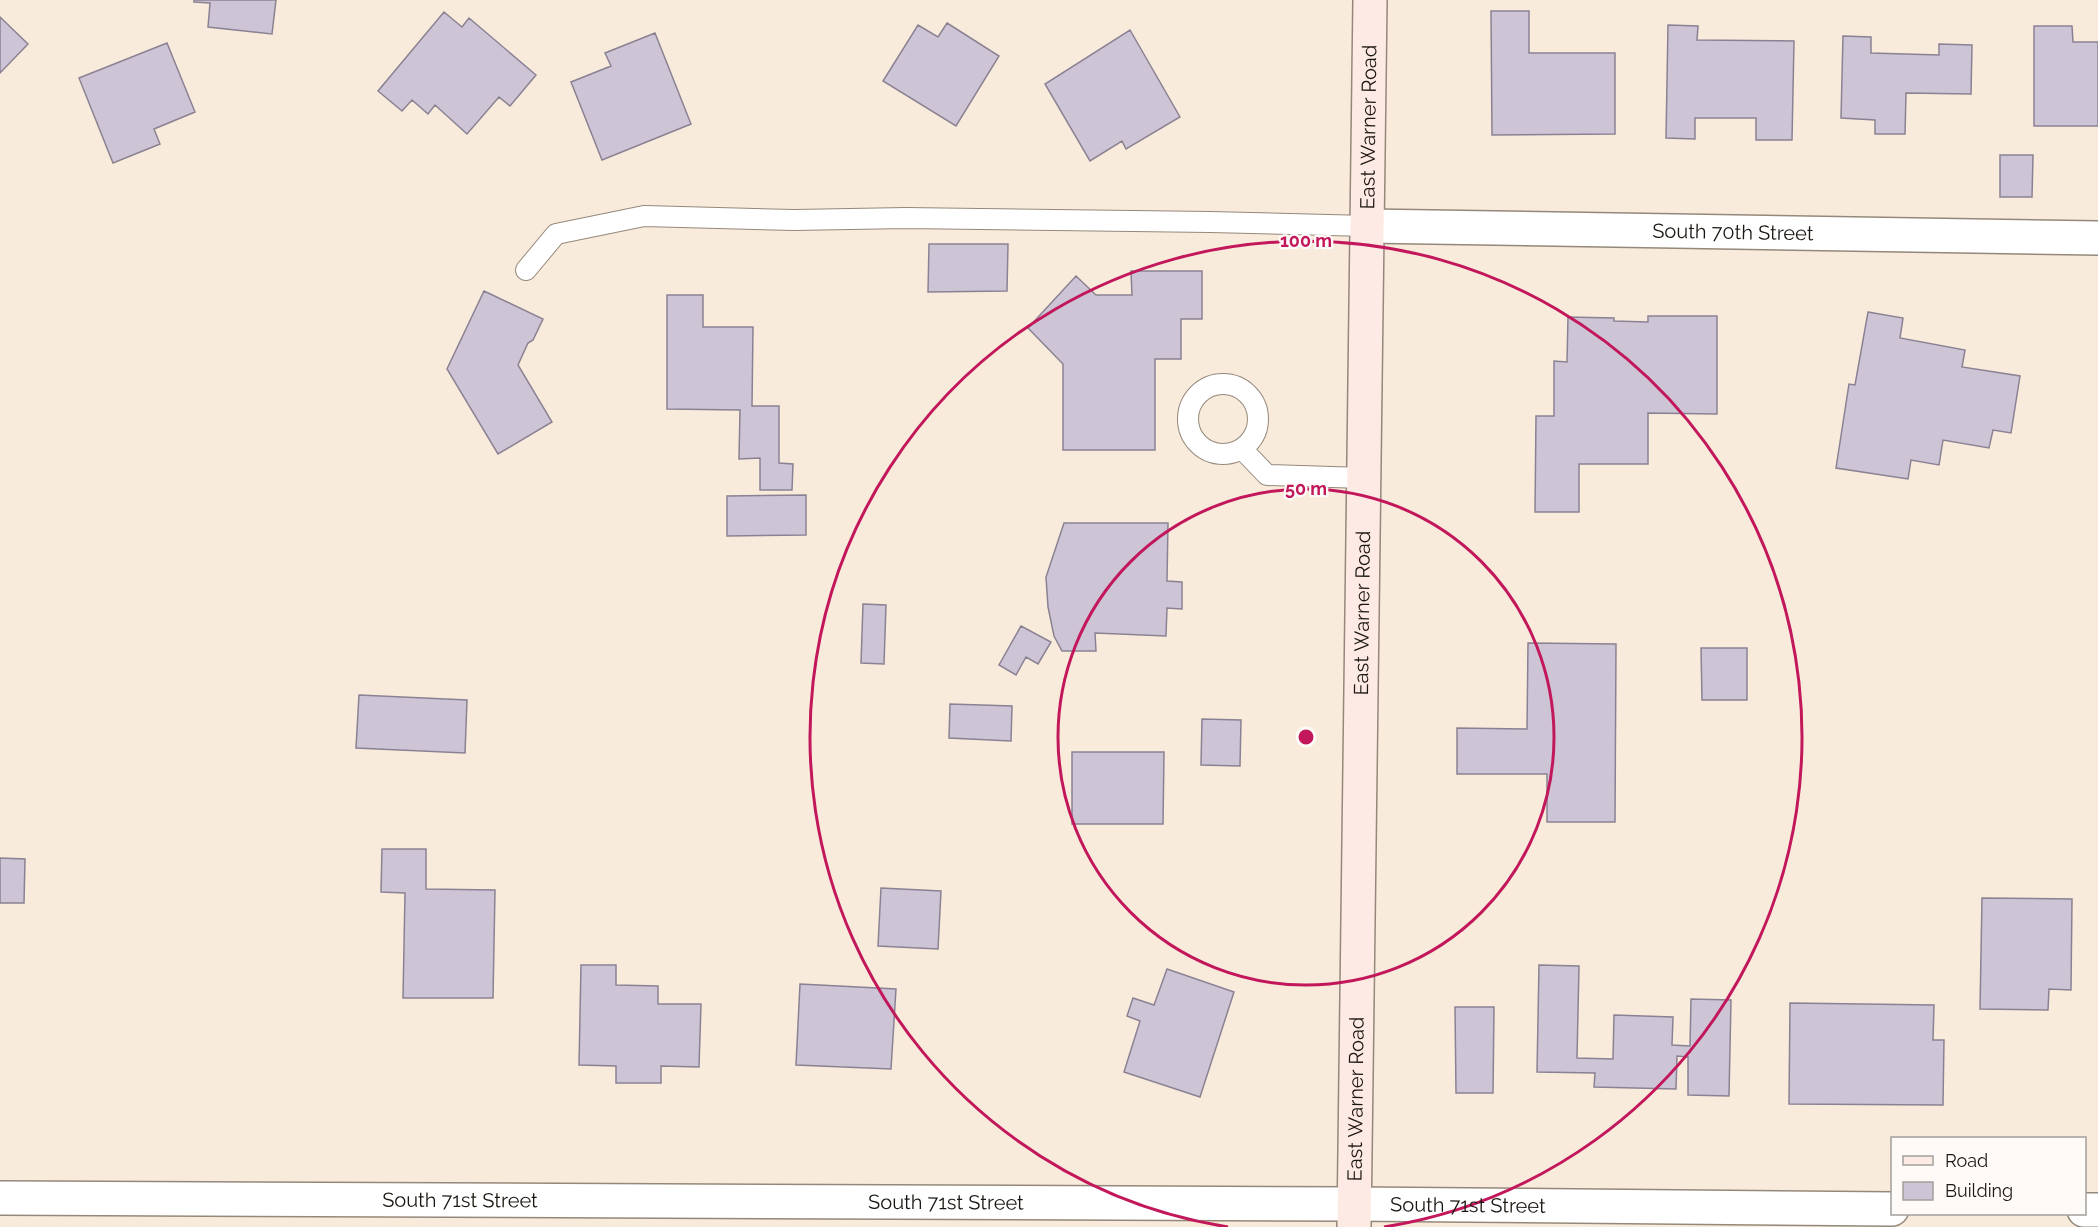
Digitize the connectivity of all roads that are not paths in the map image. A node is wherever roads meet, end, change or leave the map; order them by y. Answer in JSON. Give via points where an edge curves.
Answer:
{"nodes":[{"id":1,"x":1370,"y":0,"type":"edge"},
{"id":2,"x":1367,"y":226,"type":"junction"},
{"id":3,"x":2098,"y":238,"type":"edge"},
{"id":4,"x":526,"y":270,"type":"dead end"},
{"id":5,"x":1242,"y":449,"type":"dead end"},
{"id":6,"x":1363,"y":478,"type":"junction"},
{"id":7,"x":0,"y":1198,"type":"edge"},
{"id":8,"x":1891,"y":1209,"type":"edge"},
{"id":9,"x":1354,"y":1215,"type":"edge"}],
"edges":[{"from":1,"to":2,"type":"main road","name":"East Warner Road"},
{"from":2,"to":3,"type":"street","name":"South 70th Street"},
{"from":2,"to":4,"type":"lane","via":[[644,216],[556,234]]},
{"from":2,"to":6,"type":"main road","name":"East Warner Road"},
{"from":5,"to":6,"type":"lane","via":[[1267,475]]},
{"from":6,"to":9,"type":"main road","name":"East Warner Road"},
{"from":7,"to":9,"type":"street","name":"South 71st Street"},
{"from":8,"to":9,"type":"street","name":"South 71st Street"}]}
